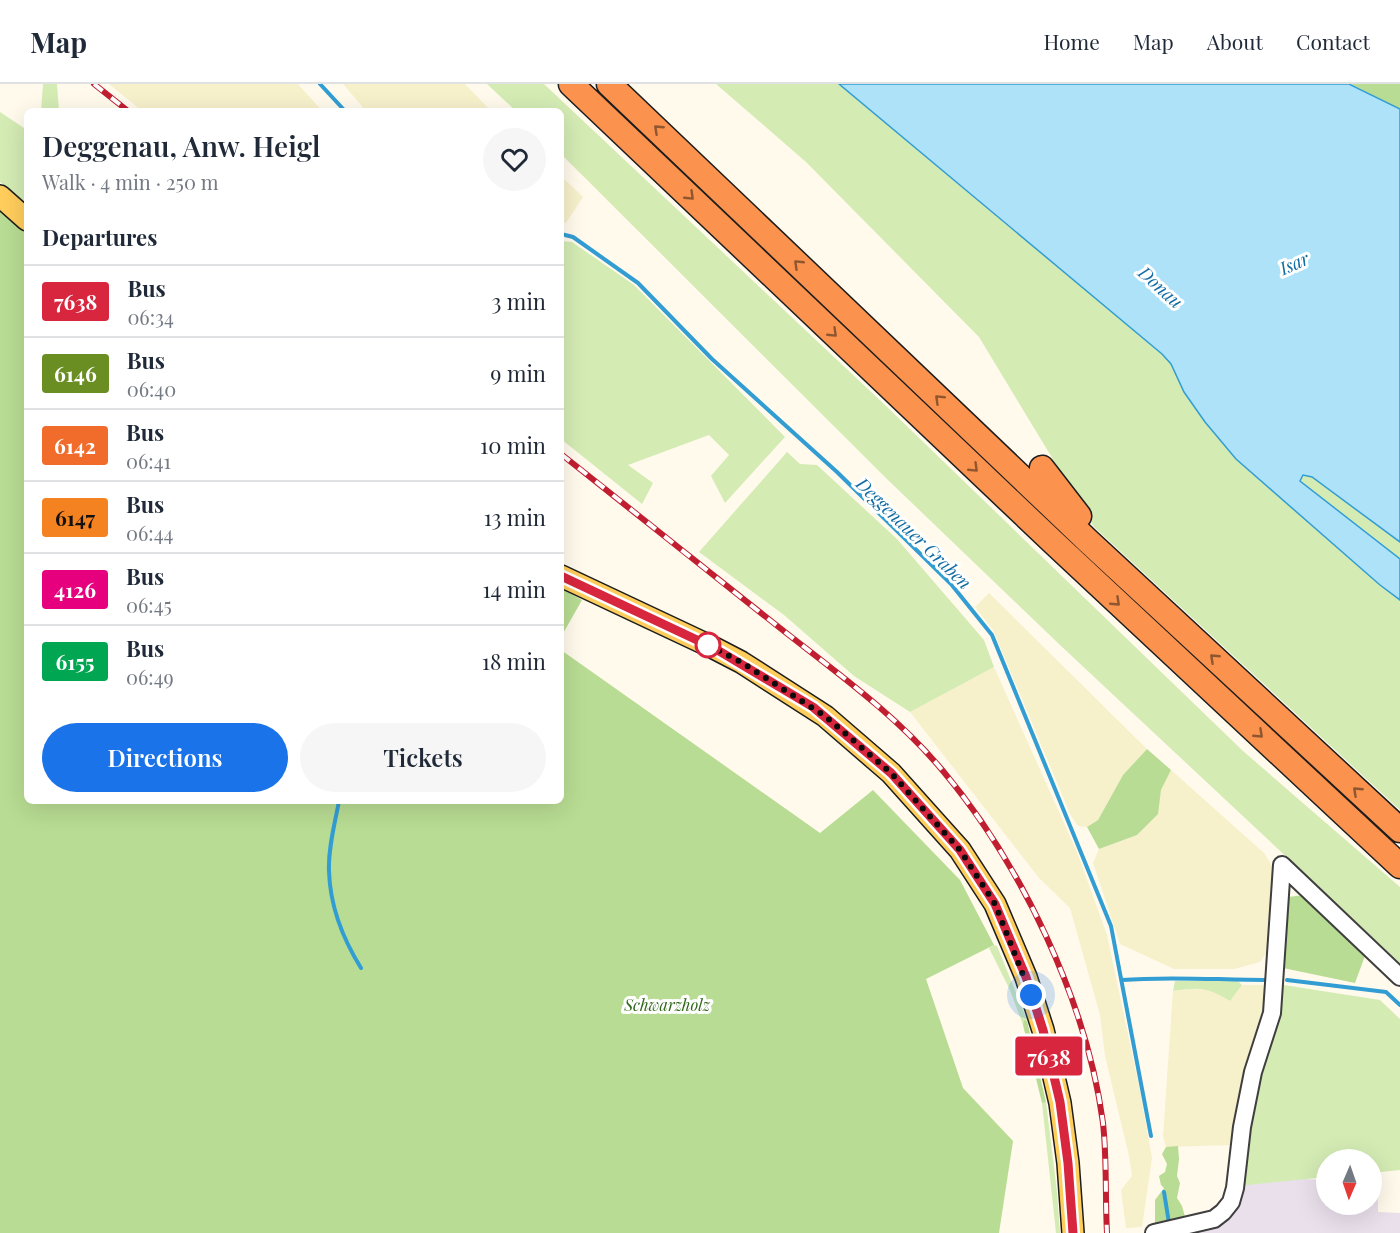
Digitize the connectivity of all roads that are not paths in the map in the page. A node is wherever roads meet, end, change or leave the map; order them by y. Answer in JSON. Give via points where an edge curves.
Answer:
{"nodes":[{"id":1,"x":571,"y":84,"type":"edge"},
{"id":2,"x":609,"y":84,"type":"edge"},
{"id":3,"x":0,"y":196,"type":"edge"},
{"id":4,"x":24,"y":217,"type":"edge"},
{"id":5,"x":1042,"y":468,"type":"dead end"},
{"id":6,"x":1088,"y":541,"type":"junction"},
{"id":7,"x":564,"y":577,"type":"edge"},
{"id":8,"x":1400,"y":831,"type":"edge"},
{"id":9,"x":1400,"y":866,"type":"edge"},
{"id":10,"x":1400,"y":977,"type":"edge"},
{"id":11,"x":1073,"y":1233,"type":"edge"},
{"id":12,"x":1156,"y":1233,"type":"edge"}],
"edges":[{"from":1,"to":9,"type":"highway","one_way":true},
{"from":6,"to":2,"type":"highway","one_way":true},
{"from":3,"to":4,"type":"main road"},
{"from":5,"to":6,"type":"highway","via":[[1080,518]]},
{"from":8,"to":6,"type":"highway","one_way":true},
{"from":7,"to":11,"type":"main road","via":[[714,648],[817,710],[891,773],[960,850],[995,904],[1043,1030],[1060,1102]]},
{"from":10,"to":12,"type":"street","via":[[1282,865],[1272,1012],[1251,1083],[1231,1202],[1214,1219]]}]}
